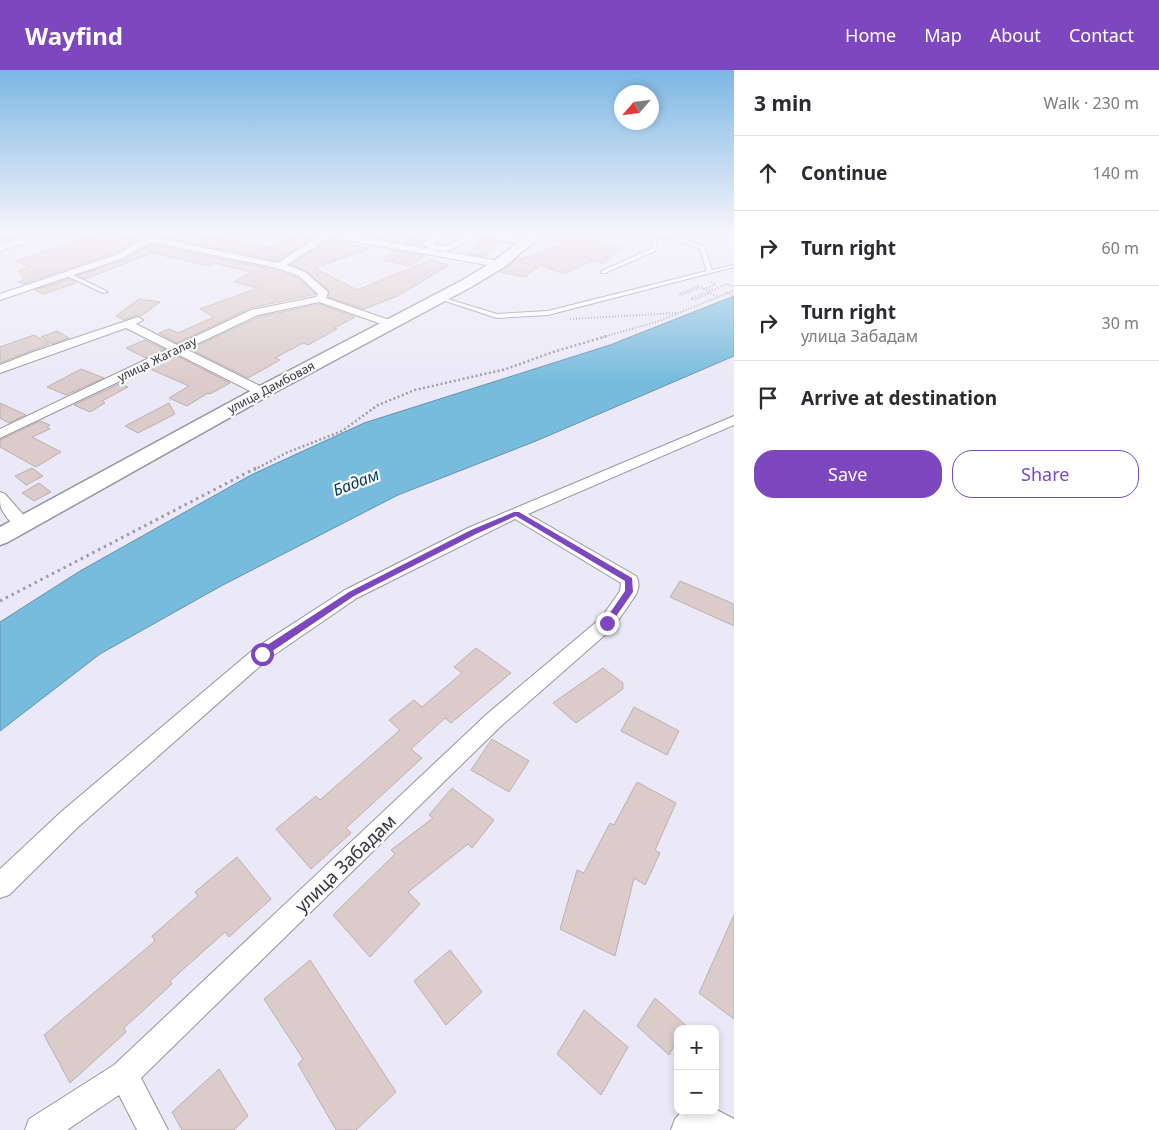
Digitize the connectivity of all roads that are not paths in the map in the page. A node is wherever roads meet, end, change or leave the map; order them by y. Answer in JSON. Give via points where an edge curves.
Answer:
{"nodes":[{"id":1,"x":42,"y":282,"type":"edge"},
{"id":2,"x":85,"y":282,"type":"edge"},
{"id":3,"x":312,"y":282,"type":"edge"},
{"id":4,"x":466,"y":282,"type":"edge"},
{"id":5,"x":669,"y":282,"type":"edge"},
{"id":6,"x":105,"y":292,"type":"dead end"},
{"id":7,"x":0,"y":297,"type":"edge"},
{"id":8,"x":439,"y":298,"type":"junction"},
{"id":9,"x":320,"y":299,"type":"junction"},
{"id":10,"x":141,"y":319,"type":"dead end"},
{"id":11,"x":127,"y":324,"type":"junction"},
{"id":12,"x":391,"y":324,"type":"junction"},
{"id":13,"x":176,"y":350,"type":"junction"},
{"id":14,"x":0,"y":369,"type":"edge"},
{"id":15,"x":262,"y":392,"type":"junction"},
{"id":16,"x":734,"y":420,"type":"edge"},
{"id":17,"x":0,"y":434,"type":"edge"},
{"id":18,"x":0,"y":497,"type":"edge"},
{"id":19,"x":516,"y":513,"type":"junction"},
{"id":20,"x":22,"y":524,"type":"junction"},
{"id":21,"x":0,"y":536,"type":"edge"},
{"id":22,"x":0,"y":886,"type":"edge"},
{"id":23,"x":124,"y":1075,"type":"junction"},
{"id":24,"x":40,"y":1130,"type":"edge"},
{"id":25,"x":153,"y":1130,"type":"edge"}],
"edges":[{"from":1,"to":7,"type":"street"},
{"from":2,"to":6,"type":"lane"},
{"from":3,"to":9,"type":"street","via":[[323,293]]},
{"from":4,"to":8,"type":"street","name":"улица Дамбовая"},
{"from":5,"to":8,"type":"lane","via":[[548,313],[497,316]]},
{"from":8,"to":12,"type":"street","name":"улица Дамбовая"},
{"from":9,"to":12,"type":"street"},
{"from":9,"to":13,"type":"street","name":"улица Жагалау","via":[[255,312]]},
{"from":10,"to":11,"type":"street"},
{"from":11,"to":13,"type":"street"},
{"from":11,"to":14,"type":"street"},
{"from":12,"to":15,"type":"street","name":"улица Дамбовая"},
{"from":13,"to":15,"type":"street"},
{"from":13,"to":17,"type":"street","name":"улица Жагалау"},
{"from":15,"to":20,"type":"street","name":"улица Дамбовая"},
{"from":16,"to":19,"type":"street"},
{"from":18,"to":20,"type":"street"},
{"from":19,"to":22,"type":"street","via":[[351,594],[262,654],[69,820]]},
{"from":19,"to":23,"type":"street","name":"улица Забадам","via":[[630,580],[629,592],[607,623],[494,720]]},
{"from":20,"to":21,"type":"street","name":"улица Дамбовая"},
{"from":23,"to":24,"type":"street","name":"улица Забадам"},
{"from":23,"to":25,"type":"street"}]}
